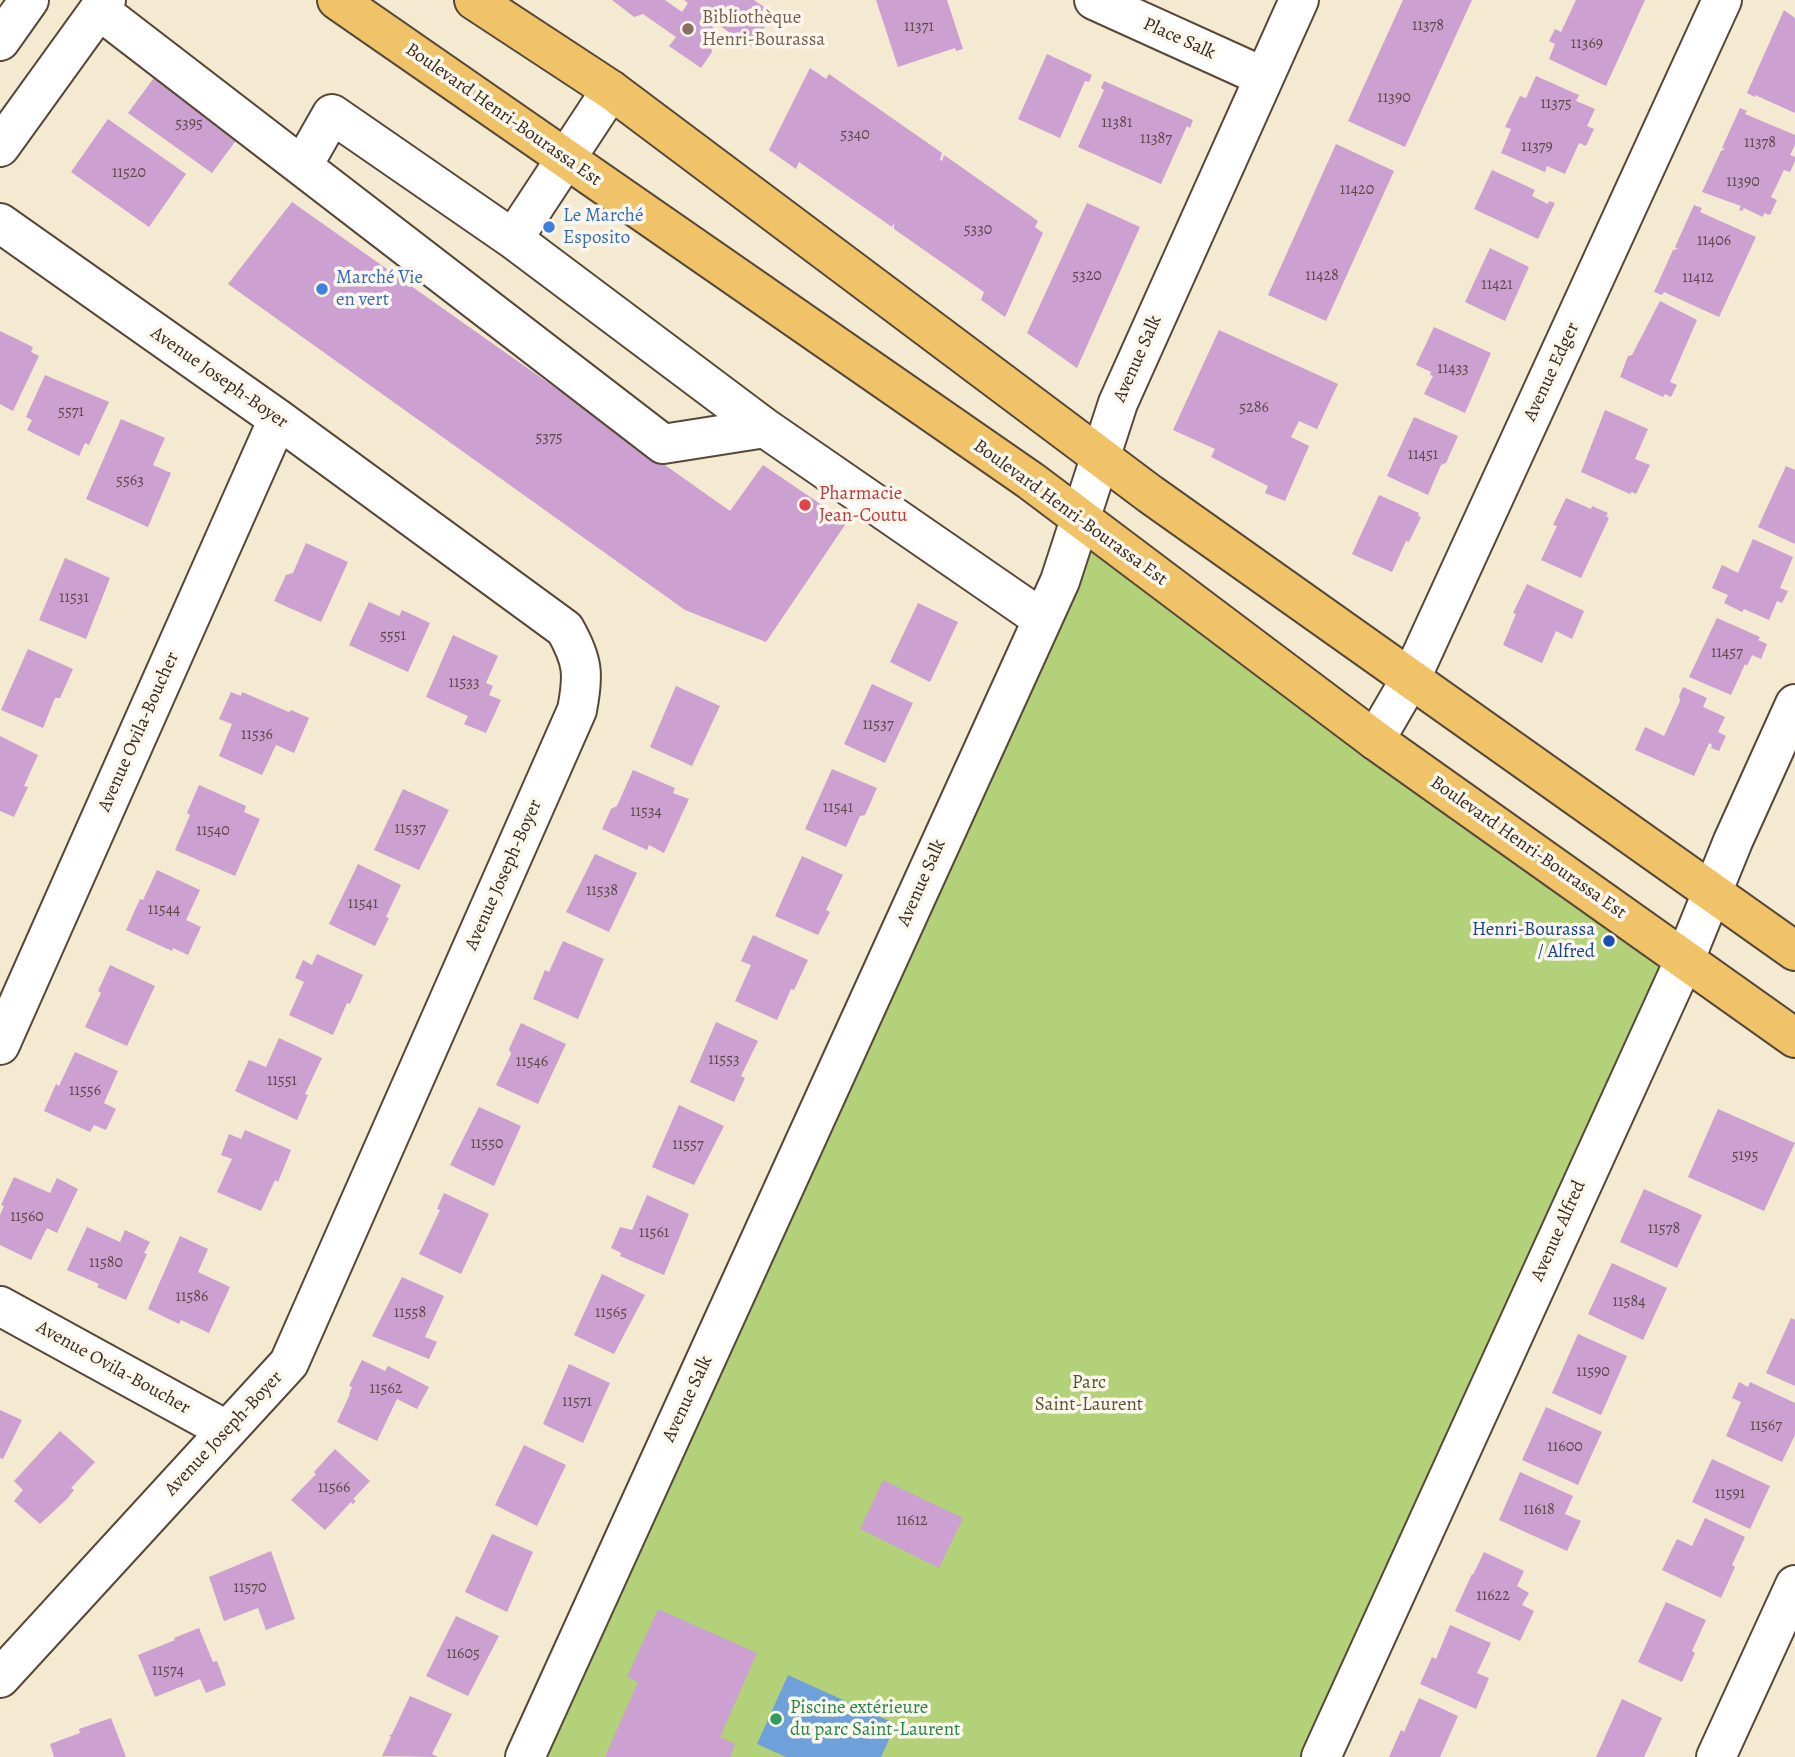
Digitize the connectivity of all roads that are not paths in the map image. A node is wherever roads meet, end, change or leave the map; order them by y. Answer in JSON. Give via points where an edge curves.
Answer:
{"nodes":[{"id":1,"x":29,"y":0,"type":"edge"},
{"id":2,"x":337,"y":0,"type":"edge"},
{"id":3,"x":474,"y":0,"type":"edge"},
{"id":4,"x":1094,"y":0,"type":"edge"},
{"id":5,"x":1299,"y":0,"type":"edge"},
{"id":6,"x":1722,"y":0,"type":"edge"},
{"id":7,"x":102,"y":5,"type":"edge"},
{"id":8,"x":0,"y":41,"type":"edge"},
{"id":9,"x":1264,"y":77,"type":"junction"},
{"id":10,"x":611,"y":90,"type":"junction"},
{"id":11,"x":0,"y":147,"type":"edge"},
{"id":12,"x":567,"y":159,"type":"junction"},
{"id":13,"x":303,"y":165,"type":"junction"},
{"id":14,"x":0,"y":223,"type":"edge"},
{"id":15,"x":513,"y":239,"type":"junction"},
{"id":16,"x":278,"y":419,"type":"junction"},
{"id":17,"x":765,"y":428,"type":"junction"},
{"id":18,"x":1102,"y":458,"type":"junction"},
{"id":19,"x":1079,"y":518,"type":"junction"},
{"id":20,"x":1042,"y":619,"type":"junction"},
{"id":21,"x":1411,"y":678,"type":"junction"},
{"id":22,"x":1795,"y":704,"type":"edge"},
{"id":23,"x":1376,"y":740,"type":"junction"},
{"id":24,"x":1713,"y":892,"type":"junction"},
{"id":25,"x":1795,"y":951,"type":"edge"},
{"id":26,"x":1685,"y":959,"type":"junction"},
{"id":27,"x":1795,"y":1038,"type":"edge"},
{"id":28,"x":0,"y":1045,"type":"edge"},
{"id":29,"x":0,"y":1306,"type":"edge"},
{"id":30,"x":226,"y":1430,"type":"junction"},
{"id":31,"x":1795,"y":1586,"type":"edge"},
{"id":32,"x":0,"y":1678,"type":"edge"},
{"id":33,"x":525,"y":1757,"type":"edge"},
{"id":34,"x":1321,"y":1757,"type":"edge"},
{"id":35,"x":1716,"y":1757,"type":"edge"}],
"edges":[{"from":1,"to":8,"type":"street"},
{"from":2,"to":12,"type":"main road","name":"Boulevard Henri-Bourassa Est"},
{"from":3,"to":10,"type":"main road"},
{"from":4,"to":9,"type":"street","name":"Place Salk"},
{"from":5,"to":9,"type":"street","name":"Avenue Salk"},
{"from":6,"to":21,"type":"street","name":"Avenue Edger"},
{"from":7,"to":11,"type":"street"},
{"from":7,"to":13,"type":"street"},
{"from":9,"to":18,"type":"street","name":"Avenue Salk","via":[[1118,403]]},
{"from":10,"to":12,"type":"street"},
{"from":10,"to":18,"type":"main road"},
{"from":12,"to":15,"type":"street"},
{"from":12,"to":19,"type":"main road","name":"Boulevard Henri-Bourassa Est"},
{"from":13,"to":15,"type":"street","via":[[332,114]]},
{"from":13,"to":17,"type":"street","via":[[663,444]]},
{"from":14,"to":16,"type":"street","name":"Avenue Joseph-Boyer"},
{"from":15,"to":17,"type":"street"},
{"from":16,"to":28,"type":"street","name":"Avenue Ovila-Boucher"},
{"from":16,"to":30,"type":"street","name":"Avenue Joseph-Boyer","via":[[565,629],[577,651],[583,680],[577,710],[289,1363]]},
{"from":17,"to":20,"type":"street"},
{"from":18,"to":19,"type":"street","name":"Avenue Salk"},
{"from":18,"to":21,"type":"main road"},
{"from":19,"to":20,"type":"street","name":"Avenue Salk","via":[[1060,581]]},
{"from":19,"to":23,"type":"main road","name":"Boulevard Henri-Bourassa Est"},
{"from":20,"to":33,"type":"street","name":"Avenue Salk"},
{"from":21,"to":23,"type":"street","name":"Avenue Edger"},
{"from":21,"to":24,"type":"main road"},
{"from":22,"to":24,"type":"street","name":"Avenue Alfred"},
{"from":23,"to":26,"type":"main road","name":"Boulevard Henri-Bourassa Est"},
{"from":24,"to":25,"type":"main road"},
{"from":24,"to":26,"type":"street","name":"Avenue Alfred"},
{"from":26,"to":27,"type":"main road","name":"Boulevard Henri-Bourassa Est"},
{"from":26,"to":34,"type":"street","name":"Avenue Alfred"},
{"from":29,"to":30,"type":"street","name":"Avenue Ovila-Boucher"},
{"from":30,"to":32,"type":"street","name":"Avenue Joseph-Boyer"},
{"from":31,"to":35,"type":"street"}]}
